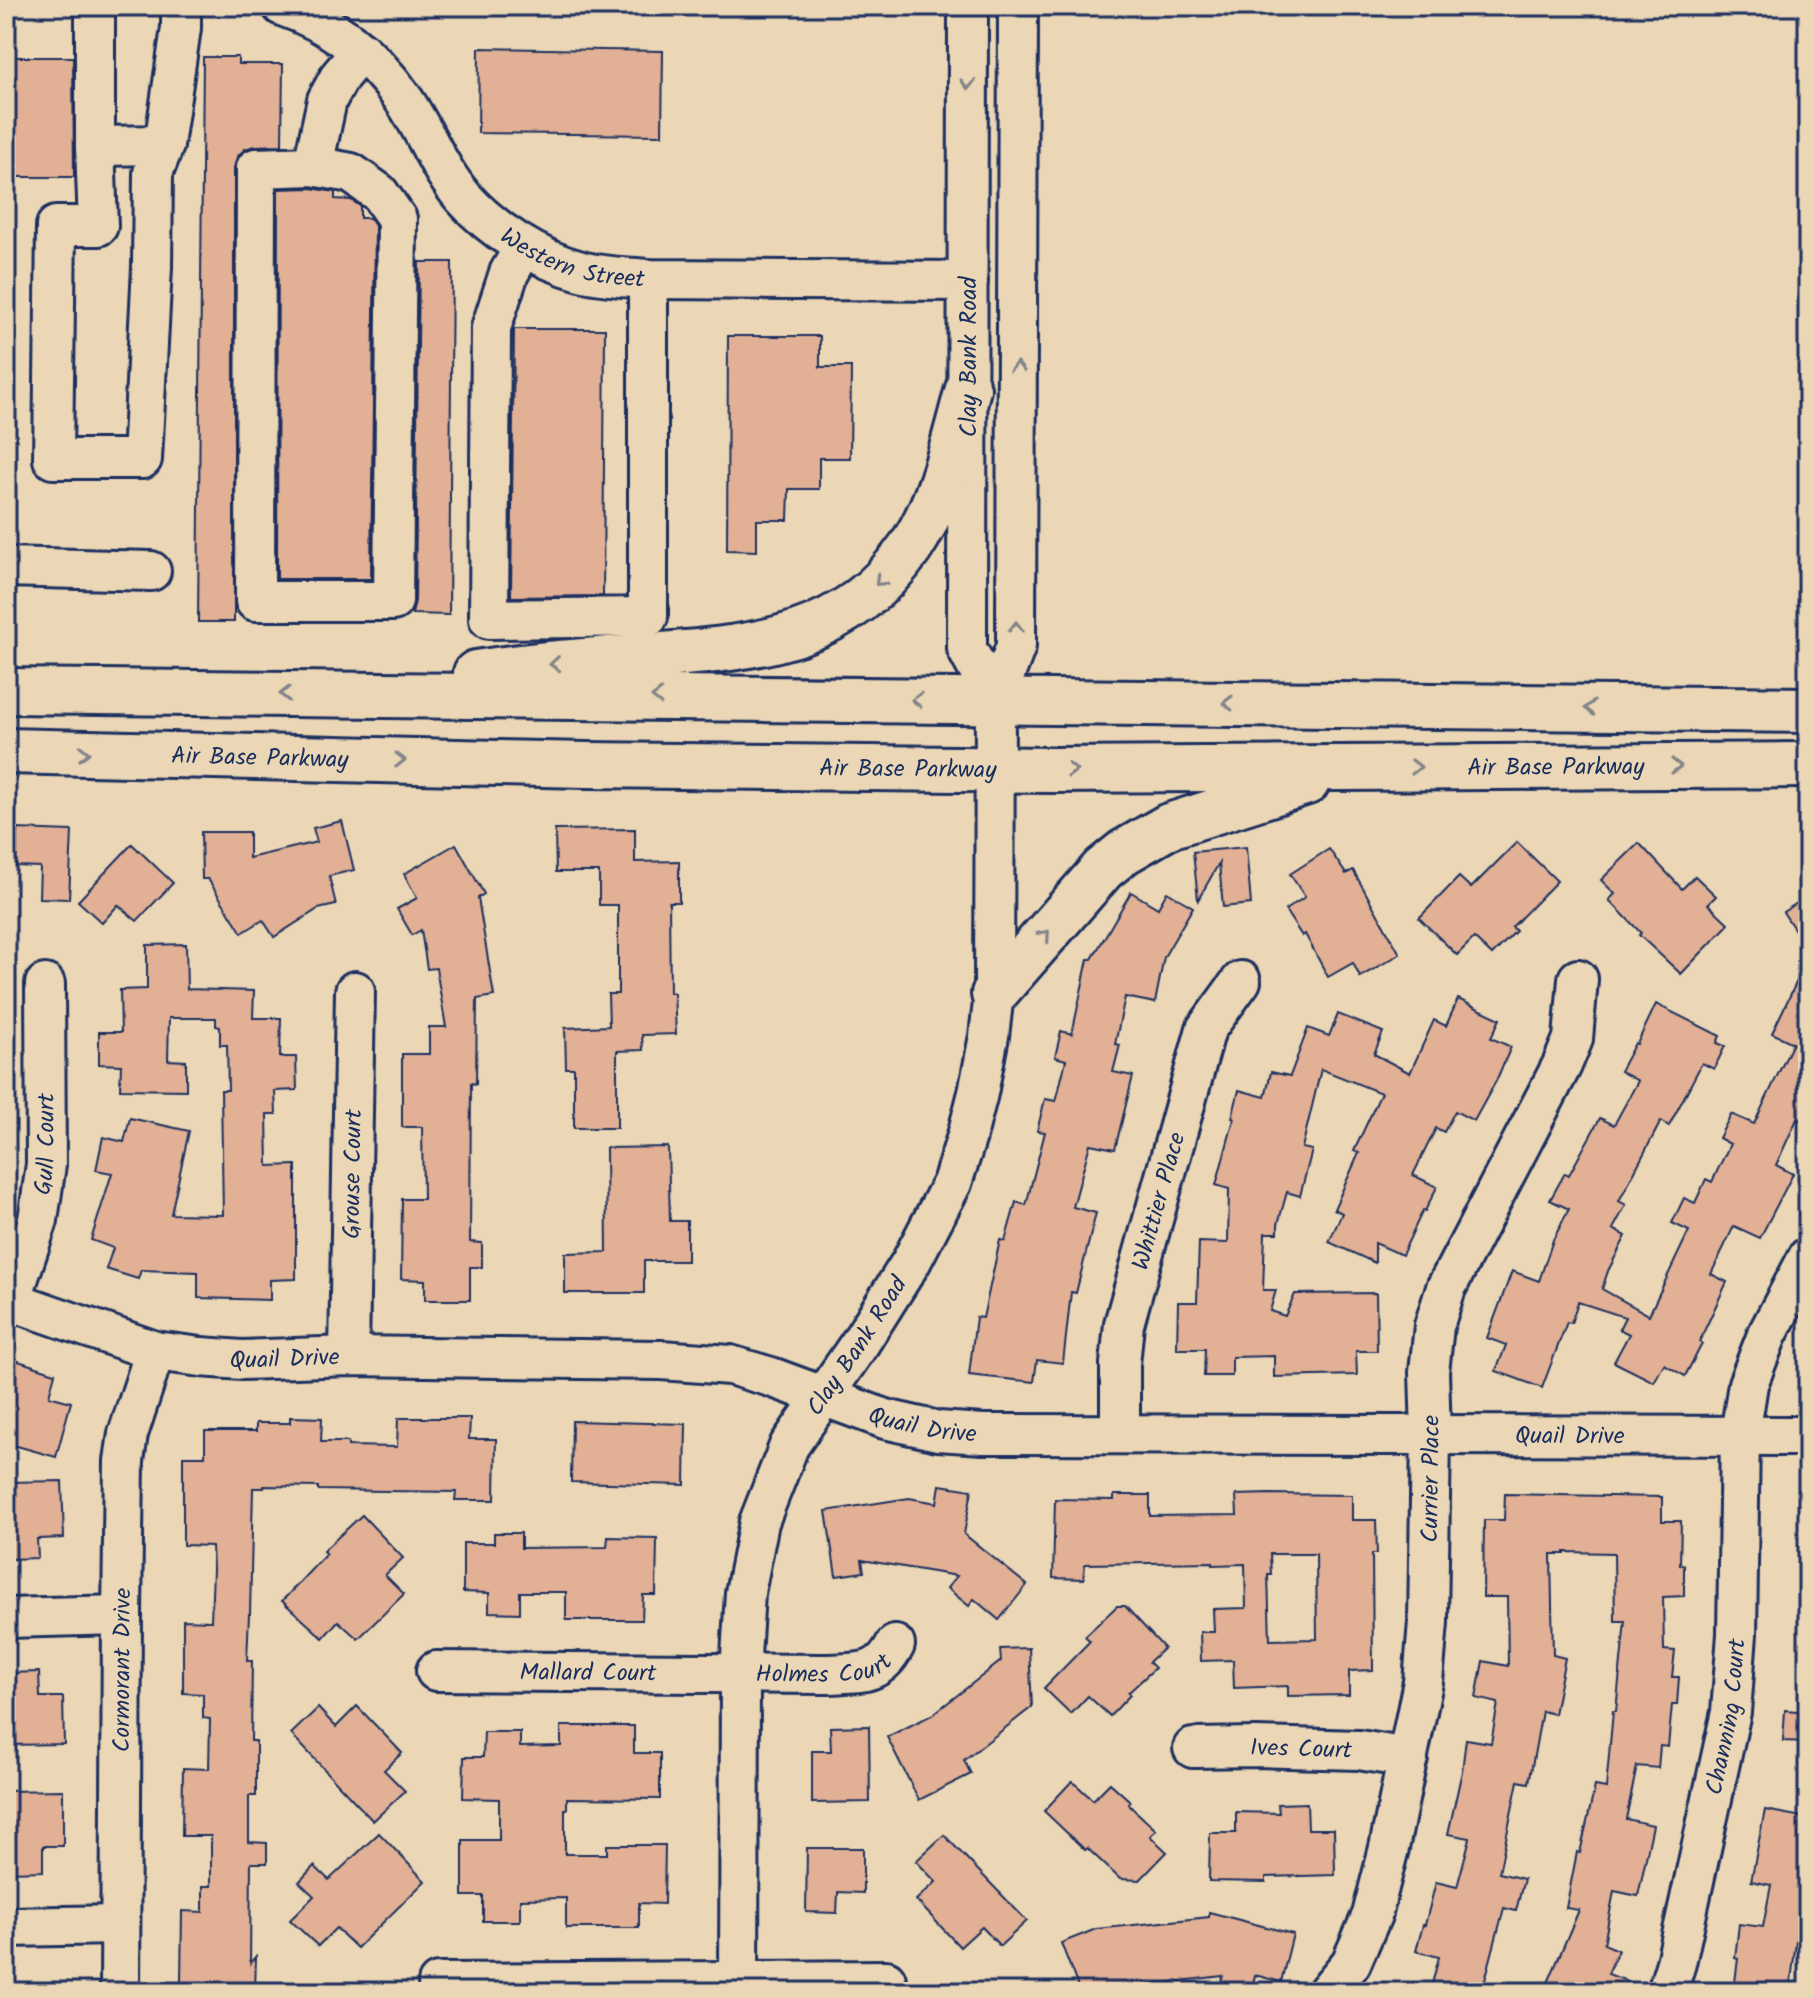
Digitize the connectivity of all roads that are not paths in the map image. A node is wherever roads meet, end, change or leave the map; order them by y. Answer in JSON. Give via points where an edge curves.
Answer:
{"nodes":[{"id":1,"x":95,"y":6,"type":"edge"},
{"id":2,"x":181,"y":6,"type":"edge"},
{"id":3,"x":282,"y":6,"type":"edge"},
{"id":4,"x":968,"y":6,"type":"edge"},
{"id":5,"x":1018,"y":6,"type":"edge"},
{"id":6,"x":361,"y":51,"type":"junction"},
{"id":7,"x":164,"y":145,"type":"junction"},
{"id":8,"x":95,"y":146,"type":"junction"},
{"id":9,"x":313,"y":166,"type":"junction"},
{"id":10,"x":151,"y":224,"type":"junction"},
{"id":11,"x":98,"y":226,"type":"junction"},
{"id":12,"x":524,"y":247,"type":"junction"},
{"id":13,"x":648,"y":279,"type":"junction"},
{"id":14,"x":968,"y":281,"type":"junction"},
{"id":15,"x":968,"y":389,"type":"junction"},
{"id":16,"x":6,"y":567,"type":"edge"},
{"id":17,"x":151,"y":571,"type":"dead end"},
{"id":18,"x":6,"y":691,"type":"edge"},
{"id":19,"x":347,"y":694,"type":"junction"},
{"id":20,"x":995,"y":701,"type":"junction"},
{"id":21,"x":1808,"y":710,"type":"edge"},
{"id":22,"x":6,"y":751,"type":"edge"},
{"id":23,"x":1808,"y":765,"type":"edge"},
{"id":24,"x":1354,"y":768,"type":"junction"},
{"id":25,"x":994,"y":769,"type":"junction"},
{"id":26,"x":1578,"y":979,"type":"dead end"},
{"id":27,"x":1241,"y":981,"type":"dead end"},
{"id":28,"x":45,"y":984,"type":"dead end"},
{"id":29,"x":355,"y":991,"type":"dead end"},
{"id":30,"x":994,"y":994,"type":"junction"},
{"id":31,"x":1808,"y":1257,"type":"edge"},
{"id":32,"x":8,"y":1300,"type":"edge"},
{"id":33,"x":155,"y":1351,"type":"junction"},
{"id":34,"x":349,"y":1356,"type":"junction"},
{"id":35,"x":824,"y":1395,"type":"junction"},
{"id":36,"x":1120,"y":1434,"type":"junction"},
{"id":37,"x":1431,"y":1435,"type":"junction"},
{"id":38,"x":1740,"y":1435,"type":"junction"},
{"id":39,"x":1808,"y":1436,"type":"edge"},
{"id":40,"x":122,"y":1615,"type":"junction"},
{"id":41,"x":6,"y":1618,"type":"edge"},
{"id":42,"x":895,"y":1645,"type":"dead end"},
{"id":43,"x":436,"y":1671,"type":"dead end"},
{"id":44,"x":740,"y":1672,"type":"junction"},
{"id":45,"x":1193,"y":1748,"type":"dead end"},
{"id":46,"x":1408,"y":1758,"type":"junction"},
{"id":47,"x":120,"y":1925,"type":"junction"},
{"id":48,"x":6,"y":1927,"type":"edge"},
{"id":49,"x":886,"y":1980,"type":"dead end"},
{"id":50,"x":438,"y":1983,"type":"dead end"},
{"id":51,"x":739,"y":1986,"type":"edge"},
{"id":52,"x":120,"y":1992,"type":"edge"},
{"id":53,"x":1327,"y":1992,"type":"edge"},
{"id":54,"x":1667,"y":1992,"type":"edge"}],
"edges":[{"from":1,"to":8,"type":"street"},
{"from":2,"to":7,"type":"street"},
{"from":3,"to":6,"type":"street","name":"Western Street","via":[[332,29]]},
{"from":4,"to":14,"type":"street","name":"Clay Bank Road","one_way":true},
{"from":20,"to":5,"type":"street","name":"Clay Bank Road","one_way":true,"via":[[1016,646]]},
{"from":6,"to":9,"type":"street","via":[[327,100]]},
{"from":6,"to":12,"type":"street","name":"Western Street","via":[[403,98],[464,198]]},
{"from":7,"to":8,"type":"street"},
{"from":7,"to":10,"type":"street","via":[[153,173]]},
{"from":8,"to":11,"type":"street"},
{"from":9,"to":9,"type":"street","via":[[256,168],[255,601],[393,601],[397,219],[379,193],[351,173]]},
{"from":10,"to":11,"type":"street"},
{"from":10,"to":11,"type":"street","via":[[142,459],[53,459],[56,226]]},
{"from":12,"to":13,"type":"street","name":"Western Street","via":[[582,271]]},
{"from":12,"to":13,"type":"street","via":[[509,273],[491,328],[489,619],[648,617]]},
{"from":13,"to":14,"type":"street","name":"Western Street"},
{"from":14,"to":15,"type":"street","name":"Clay Bank Road"},
{"from":15,"to":19,"type":"main road","one_way":true,"via":[[946,467],[909,548],[880,583],[812,629],[732,649],[520,666]]},
{"from":15,"to":20,"type":"street","name":"Clay Bank Road","via":[[967,649]]},
{"from":16,"to":17,"type":"street"},
{"from":19,"to":18,"type":"main road","one_way":true},
{"from":20,"to":19,"type":"main road","one_way":true},
{"from":21,"to":20,"type":"main road","one_way":true},
{"from":20,"to":25,"type":"street","name":"Clay Bank Road"},
{"from":22,"to":25,"type":"main road","name":"Air Base Parkway","one_way":true},
{"from":24,"to":23,"type":"main road","name":"Air Base Parkway","one_way":true},
{"from":25,"to":24,"type":"main road","name":"Air Base Parkway","one_way":true},
{"from":30,"to":24,"type":"main road","one_way":true,"via":[[1103,869],[1146,838],[1194,816]]},
{"from":25,"to":30,"type":"street","name":"Clay Bank Road"},
{"from":26,"to":37,"type":"street","name":"Currier Place","via":[[1573,1039],[1562,1065],[1446,1288],[1434,1326],[1429,1372]]},
{"from":27,"to":36,"type":"street","name":"Whittier Place","via":[[1206,1029],[1124,1324]]},
{"from":28,"to":32,"type":"street","name":"Gull Court","via":[[46,1164],[38,1220]]},
{"from":29,"to":34,"type":"street","name":"Grouse Court"},
{"from":30,"to":35,"type":"street","name":"Clay Bank Road","via":[[978,1093],[952,1183],[911,1262]]},
{"from":31,"to":38,"type":"street","name":"Channing Court","via":[[1748,1384]]},
{"from":32,"to":33,"type":"street","name":"Quail Drive"},
{"from":33,"to":34,"type":"street","name":"Quail Drive","via":[[242,1360]]},
{"from":33,"to":40,"type":"street","name":"Cormorant Drive","via":[[124,1461]]},
{"from":34,"to":35,"type":"street","name":"Quail Drive","via":[[730,1365]]},
{"from":35,"to":36,"type":"street","name":"Quail Drive","via":[[885,1419],[938,1431]]},
{"from":35,"to":44,"type":"street","name":"Clay Bank Road","via":[[789,1446],[759,1522],[745,1593]]},
{"from":36,"to":37,"type":"street","name":"Quail Drive"},
{"from":37,"to":38,"type":"street","name":"Quail Drive"},
{"from":37,"to":46,"type":"street","name":"Currier Place","via":[[1428,1622]]},
{"from":38,"to":39,"type":"street","name":"Quail Drive"},
{"from":38,"to":54,"type":"street","name":"Channing Court","via":[[1731,1712]]},
{"from":40,"to":41,"type":"street"},
{"from":40,"to":47,"type":"street","name":"Cormorant Drive"},
{"from":42,"to":44,"type":"street","name":"Holmes Court","via":[[888,1659],[868,1672]]},
{"from":43,"to":44,"type":"street","name":"Mallard Court"},
{"from":44,"to":51,"type":"street","name":"Clay Bank Road"},
{"from":45,"to":46,"type":"street","name":"Ives Court","via":[[1359,1750]]},
{"from":46,"to":53,"type":"street","name":"Currier Place","via":[[1372,1915],[1351,1963]]},
{"from":47,"to":48,"type":"street"},
{"from":47,"to":52,"type":"street","name":"Cormorant Drive"},
{"from":49,"to":51,"type":"street"},
{"from":50,"to":51,"type":"street"}]}
